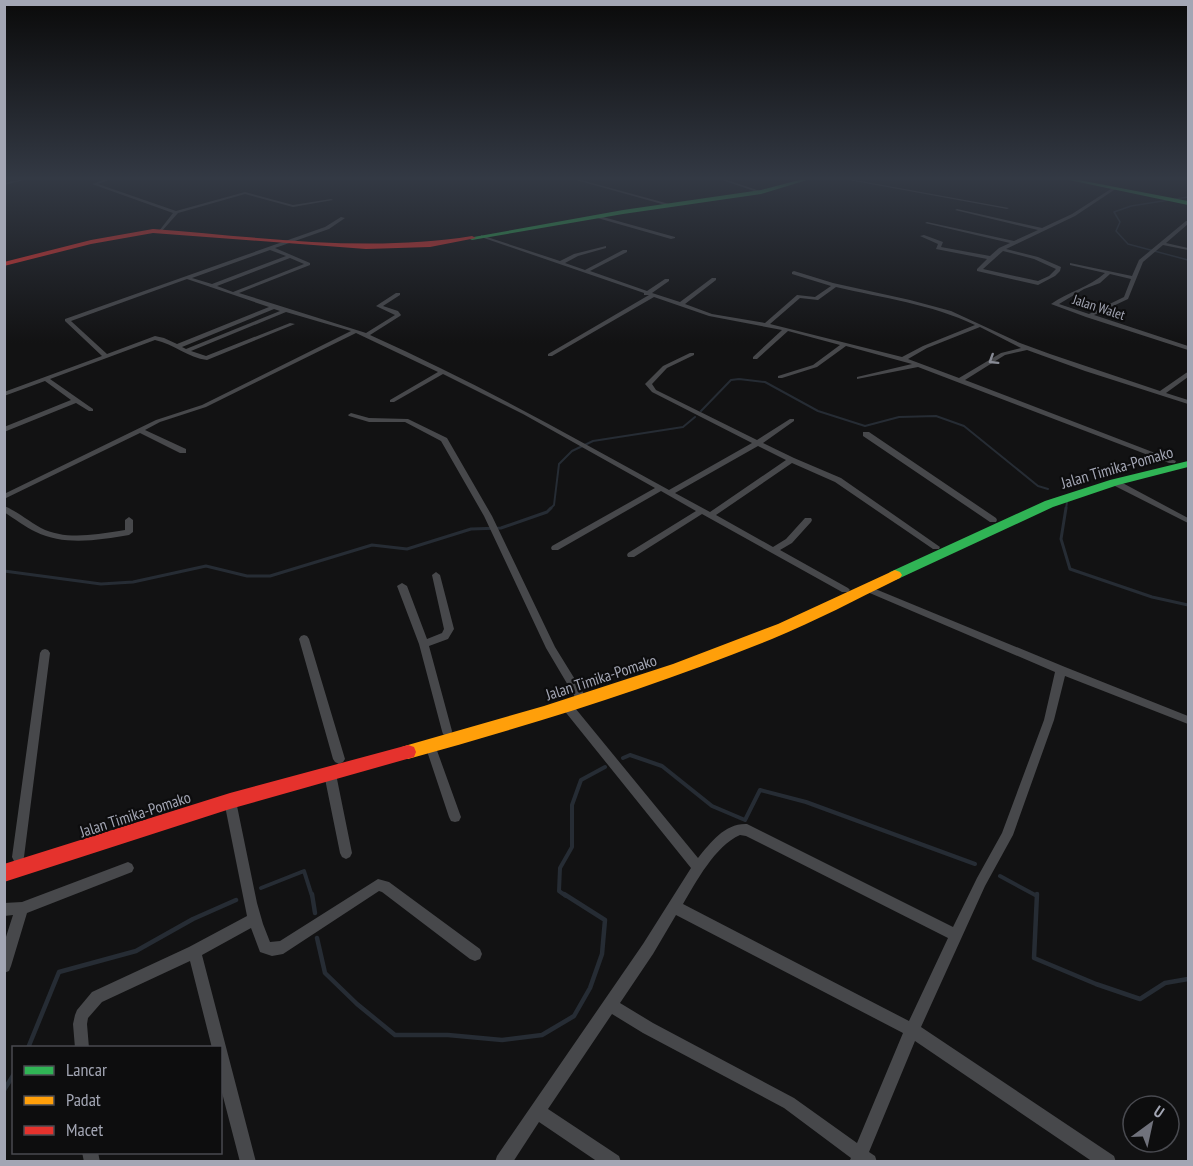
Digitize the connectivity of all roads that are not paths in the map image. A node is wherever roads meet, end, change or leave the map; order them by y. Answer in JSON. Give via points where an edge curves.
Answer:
{"nodes":[{"id":1,"x":129,"y":234,"type":"edge"},
{"id":2,"x":205,"y":234,"type":"edge"},
{"id":3,"x":309,"y":234,"type":"edge"},
{"id":4,"x":492,"y":234,"type":"edge"},
{"id":5,"x":660,"y":234,"type":"edge"},
{"id":6,"x":979,"y":234,"type":"edge"},
{"id":7,"x":1029,"y":234,"type":"edge"},
{"id":8,"x":1173,"y":234,"type":"edge"},
{"id":9,"x":483,"y":236,"type":"junction"},
{"id":10,"x":922,"y":236,"type":"dead end"},
{"id":11,"x":673,"y":238,"type":"dead end"},
{"id":12,"x":290,"y":241,"type":"junction"},
{"id":13,"x":1013,"y":242,"type":"junction"},
{"id":14,"x":1162,"y":243,"type":"junction"},
{"id":15,"x":604,"y":247,"type":"dead end"},
{"id":16,"x":270,"y":248,"type":"junction"},
{"id":17,"x":1001,"y":249,"type":"junction"},
{"id":18,"x":1188,"y":249,"type":"edge"},
{"id":19,"x":625,"y":251,"type":"dead end"},
{"id":20,"x":291,"y":256,"type":"junction"},
{"id":21,"x":990,"y":258,"type":"junction"},
{"id":22,"x":560,"y":263,"type":"junction"},
{"id":23,"x":4,"y":264,"type":"edge"},
{"id":24,"x":1072,"y":264,"type":"dead end"},
{"id":25,"x":584,"y":272,"type":"junction"},
{"id":26,"x":1109,"y":272,"type":"junction"},
{"id":27,"x":794,"y":273,"type":"dead end"},
{"id":28,"x":188,"y":278,"type":"junction"},
{"id":29,"x":1134,"y":278,"type":"junction"},
{"id":30,"x":714,"y":279,"type":"dead end"},
{"id":31,"x":667,"y":280,"type":"dead end"},
{"id":32,"x":214,"y":285,"type":"junction"},
{"id":33,"x":835,"y":285,"type":"junction"},
{"id":34,"x":232,"y":294,"type":"junction"},
{"id":35,"x":398,"y":294,"type":"dead end"},
{"id":36,"x":649,"y":295,"type":"junction"},
{"id":37,"x":680,"y":305,"type":"junction"},
{"id":38,"x":274,"y":307,"type":"junction"},
{"id":39,"x":287,"y":310,"type":"junction"},
{"id":40,"x":1088,"y":316,"type":"junction"},
{"id":41,"x":292,"y":324,"type":"dead end"},
{"id":42,"x":766,"y":325,"type":"junction"},
{"id":43,"x":978,"y":326,"type":"junction"},
{"id":44,"x":224,"y":328,"type":"junction"},
{"id":45,"x":787,"y":329,"type":"junction"},
{"id":46,"x":233,"y":332,"type":"junction"},
{"id":47,"x":357,"y":332,"type":"junction"},
{"id":48,"x":365,"y":336,"type":"junction"},
{"id":49,"x":249,"y":340,"type":"junction"},
{"id":50,"x":845,"y":344,"type":"junction"},
{"id":51,"x":178,"y":346,"type":"junction"},
{"id":52,"x":1027,"y":348,"type":"junction"},
{"id":53,"x":1188,"y":348,"type":"edge"},
{"id":54,"x":187,"y":351,"type":"junction"},
{"id":55,"x":692,"y":354,"type":"dead end"},
{"id":56,"x":550,"y":355,"type":"dead end"},
{"id":57,"x":105,"y":356,"type":"junction"},
{"id":58,"x":755,"y":358,"type":"dead end"},
{"id":59,"x":903,"y":359,"type":"junction"},
{"id":60,"x":919,"y":364,"type":"junction"},
{"id":61,"x":442,"y":372,"type":"junction"},
{"id":62,"x":1188,"y":374,"type":"edge"},
{"id":63,"x":780,"y":377,"type":"dead end"},
{"id":64,"x":859,"y":378,"type":"dead end"},
{"id":65,"x":46,"y":379,"type":"junction"},
{"id":66,"x":962,"y":379,"type":"junction"},
{"id":67,"x":1161,"y":393,"type":"junction"},
{"id":68,"x":4,"y":394,"type":"edge"},
{"id":69,"x":76,"y":400,"type":"junction"},
{"id":70,"x":392,"y":401,"type":"dead end"},
{"id":71,"x":1188,"y":402,"type":"edge"},
{"id":72,"x":91,"y":410,"type":"dead end"},
{"id":73,"x":351,"y":415,"type":"dead end"},
{"id":74,"x":792,"y":420,"type":"dead end"},
{"id":75,"x":4,"y":430,"type":"edge"},
{"id":76,"x":140,"y":430,"type":"junction"},
{"id":77,"x":866,"y":434,"type":"dead end"},
{"id":78,"x":758,"y":443,"type":"junction"},
{"id":79,"x":183,"y":451,"type":"dead end"},
{"id":80,"x":1188,"y":458,"type":"edge"},
{"id":81,"x":791,"y":460,"type":"junction"},
{"id":82,"x":1172,"y":461,"type":"junction"},
{"id":83,"x":1188,"y":464,"type":"edge"},
{"id":84,"x":1114,"y":482,"type":"junction"},
{"id":85,"x":661,"y":488,"type":"junction"},
{"id":86,"x":669,"y":493,"type":"junction"},
{"id":87,"x":4,"y":497,"type":"edge"},
{"id":88,"x":4,"y":508,"type":"edge"},
{"id":89,"x":706,"y":513,"type":"junction"},
{"id":90,"x":129,"y":520,"type":"dead end"},
{"id":91,"x":808,"y":520,"type":"dead end"},
{"id":92,"x":993,"y":520,"type":"junction"},
{"id":93,"x":1188,"y":521,"type":"edge"},
{"id":94,"x":936,"y":547,"type":"junction"},
{"id":95,"x":555,"y":548,"type":"dead end"},
{"id":96,"x":774,"y":550,"type":"junction"},
{"id":97,"x":631,"y":555,"type":"dead end"},
{"id":98,"x":436,"y":575,"type":"dead end"},
{"id":99,"x":402,"y":586,"type":"dead end"},
{"id":100,"x":868,"y":589,"type":"junction"},
{"id":101,"x":845,"y":590,"type":"junction"},
{"id":102,"x":304,"y":639,"type":"dead end"},
{"id":103,"x":424,"y":644,"type":"junction"},
{"id":104,"x":45,"y":653,"type":"dead end"},
{"id":105,"x":1061,"y":670,"type":"junction"},
{"id":106,"x":579,"y":694,"type":"junction"},
{"id":107,"x":567,"y":706,"type":"junction"},
{"id":108,"x":1188,"y":720,"type":"edge"},
{"id":109,"x":447,"y":731,"type":"junction"},
{"id":110,"x":430,"y":746,"type":"junction"},
{"id":111,"x":339,"y":759,"type":"junction"},
{"id":112,"x":330,"y":774,"type":"junction"},
{"id":113,"x":230,"y":801,"type":"junction"},
{"id":114,"x":455,"y":817,"type":"dead end"},
{"id":115,"x":346,"y":853,"type":"dead end"},
{"id":116,"x":11,"y":859,"type":"edge"},
{"id":117,"x":698,"y":867,"type":"junction"},
{"id":118,"x":128,"y":868,"type":"dead end"},
{"id":119,"x":4,"y":873,"type":"edge"},
{"id":120,"x":675,"y":907,"type":"junction"},
{"id":121,"x":22,"y":908,"type":"junction"},
{"id":122,"x":4,"y":910,"type":"edge"},
{"id":123,"x":253,"y":920,"type":"junction"},
{"id":124,"x":956,"y":935,"type":"junction"},
{"id":125,"x":195,"y":952,"type":"junction"},
{"id":126,"x":475,"y":954,"type":"dead end"},
{"id":127,"x":4,"y":966,"type":"edge"},
{"id":128,"x":610,"y":1005,"type":"junction"},
{"id":129,"x":912,"y":1030,"type":"junction"},
{"id":130,"x":82,"y":1046,"type":"edge"},
{"id":131,"x":219,"y":1046,"type":"edge"},
{"id":132,"x":222,"y":1062,"type":"edge"},
{"id":133,"x":538,"y":1112,"type":"junction"},
{"id":134,"x":862,"y":1159,"type":"edge"},
{"id":135,"x":248,"y":1161,"type":"edge"},
{"id":136,"x":503,"y":1161,"type":"edge"},
{"id":137,"x":614,"y":1161,"type":"edge"},
{"id":138,"x":1108,"y":1161,"type":"edge"}],
"edges":[{"from":1,"to":23,"type":"main road"},
{"from":2,"to":12,"type":"main road"},
{"from":3,"to":12,"type":"street"},
{"from":4,"to":9,"type":"main road"},
{"from":5,"to":11,"type":"street"},
{"from":6,"to":13,"type":"street"},
{"from":7,"to":13,"type":"street"},
{"from":8,"to":14,"type":"street"},
{"from":9,"to":12,"type":"main road","via":[[406,247]]},
{"from":9,"to":22,"type":"street"},
{"from":10,"to":21,"type":"street","via":[[941,243],[938,248]]},
{"from":12,"to":16,"type":"street"},
{"from":13,"to":17,"type":"street"},
{"from":14,"to":18,"type":"street"},
{"from":14,"to":29,"type":"street","via":[[1141,261]]},
{"from":15,"to":22,"type":"street"},
{"from":16,"to":20,"type":"street"},
{"from":16,"to":28,"type":"street"},
{"from":17,"to":21,"type":"street"},
{"from":17,"to":21,"type":"street","via":[[1036,258],[1059,268],[1058,272],[1038,283],[979,270]]},
{"from":19,"to":25,"type":"street"},
{"from":20,"to":32,"type":"street"},
{"from":20,"to":34,"type":"street","via":[[308,264]]},
{"from":22,"to":25,"type":"street"},
{"from":24,"to":26,"type":"street"},
{"from":25,"to":36,"type":"street"},
{"from":26,"to":29,"type":"street"},
{"from":26,"to":40,"type":"street","name":"Jalan Walet","via":[[1098,282],[1054,304]]},
{"from":27,"to":33,"type":"street"},
{"from":28,"to":32,"type":"street"},
{"from":28,"to":57,"type":"street","via":[[67,320]]},
{"from":29,"to":40,"type":"street","via":[[1126,298]]},
{"from":30,"to":37,"type":"street"},
{"from":31,"to":36,"type":"street"},
{"from":32,"to":34,"type":"street"},
{"from":33,"to":42,"type":"street","via":[[816,298],[799,296]]},
{"from":33,"to":43,"type":"street","via":[[889,295],[950,313]]},
{"from":34,"to":38,"type":"street"},
{"from":35,"to":48,"type":"street","via":[[379,306],[398,315]]},
{"from":36,"to":37,"type":"street"},
{"from":36,"to":56,"type":"street"},
{"from":37,"to":42,"type":"street","via":[[721,318]]},
{"from":38,"to":39,"type":"street"},
{"from":38,"to":44,"type":"street"},
{"from":39,"to":46,"type":"street"},
{"from":39,"to":47,"type":"street"},
{"from":40,"to":53,"type":"street","name":"Jalan Walet"},
{"from":41,"to":49,"type":"street"},
{"from":42,"to":45,"type":"street"},
{"from":43,"to":52,"type":"street"},
{"from":43,"to":59,"type":"street"},
{"from":44,"to":46,"type":"street"},
{"from":44,"to":51,"type":"street"},
{"from":45,"to":50,"type":"street"},
{"from":45,"to":58,"type":"street"},
{"from":46,"to":49,"type":"street"},
{"from":46,"to":54,"type":"street"},
{"from":47,"to":48,"type":"street"},
{"from":47,"to":76,"type":"street","via":[[204,406]]},
{"from":48,"to":61,"type":"street"},
{"from":49,"to":54,"type":"street","via":[[207,358]]},
{"from":50,"to":59,"type":"street"},
{"from":50,"to":63,"type":"street","via":[[815,366]]},
{"from":51,"to":54,"type":"street"},
{"from":51,"to":57,"type":"street","via":[[155,338]]},
{"from":52,"to":66,"type":"street","one_way":true,"via":[[1003,354]]},
{"from":52,"to":67,"type":"street"},
{"from":55,"to":78,"type":"street","via":[[665,367],[648,384],[660,395]]},
{"from":57,"to":65,"type":"street"},
{"from":59,"to":60,"type":"street"},
{"from":60,"to":64,"type":"street"},
{"from":60,"to":66,"type":"street"},
{"from":61,"to":70,"type":"street"},
{"from":61,"to":85,"type":"street","via":[[512,405]]},
{"from":62,"to":67,"type":"street"},
{"from":65,"to":68,"type":"street"},
{"from":65,"to":69,"type":"street"},
{"from":66,"to":82,"type":"street"},
{"from":67,"to":71,"type":"street"},
{"from":69,"to":72,"type":"street"},
{"from":69,"to":75,"type":"street"},
{"from":73,"to":106,"type":"street","via":[[369,420],[406,420],[444,440],[488,516],[550,648]]},
{"from":74,"to":78,"type":"street"},
{"from":76,"to":79,"type":"street"},
{"from":76,"to":87,"type":"street"},
{"from":77,"to":92,"type":"street"},
{"from":78,"to":81,"type":"street"},
{"from":78,"to":86,"type":"street"},
{"from":80,"to":82,"type":"main road","name":"Jalan Timika-Pomako"},
{"from":81,"to":89,"type":"street"},
{"from":81,"to":94,"type":"street","via":[[849,486]]},
{"from":82,"to":92,"type":"main road","name":"Jalan Timika-Pomako","via":[[1064,488]]},
{"from":83,"to":84,"type":"main road","name":"Jalan Timika-Pomako"},
{"from":84,"to":93,"type":"street"},
{"from":84,"to":100,"type":"main road","name":"Jalan Timika-Pomako","via":[[1049,504]]},
{"from":85,"to":86,"type":"street"},
{"from":85,"to":95,"type":"street"},
{"from":86,"to":89,"type":"street"},
{"from":88,"to":90,"type":"street","via":[[42,533],[64,537],[115,536],[129,532]]},
{"from":89,"to":96,"type":"street"},
{"from":89,"to":97,"type":"street"},
{"from":91,"to":96,"type":"street","via":[[789,541]]},
{"from":92,"to":94,"type":"main road","name":"Jalan Timika-Pomako"},
{"from":94,"to":101,"type":"main road","name":"Jalan Timika-Pomako"},
{"from":96,"to":101,"type":"street"},
{"from":98,"to":103,"type":"street","via":[[449,629],[445,636]]},
{"from":99,"to":103,"type":"street"},
{"from":100,"to":105,"type":"street"},
{"from":100,"to":107,"type":"main road","name":"Jalan Timika-Pomako","via":[[723,653]]},
{"from":101,"to":106,"type":"main road","name":"Jalan Timika-Pomako","via":[[730,641]]},
{"from":102,"to":111,"type":"street"},
{"from":103,"to":109,"type":"street"},
{"from":104,"to":116,"type":"street"},
{"from":105,"to":108,"type":"street"},
{"from":105,"to":124,"type":"street","via":[[1049,720],[1007,835]]},
{"from":106,"to":109,"type":"main road","name":"Jalan Timika-Pomako"},
{"from":107,"to":110,"type":"main road","name":"Jalan Timika-Pomako"},
{"from":107,"to":117,"type":"street"},
{"from":109,"to":111,"type":"main road","name":"Jalan Timika-Pomako"},
{"from":110,"to":112,"type":"main road","name":"Jalan Timika-Pomako"},
{"from":110,"to":114,"type":"street"},
{"from":111,"to":116,"type":"main road","name":"Jalan Timika-Pomako"},
{"from":112,"to":113,"type":"main road","name":"Jalan Timika-Pomako"},
{"from":112,"to":115,"type":"street"},
{"from":113,"to":119,"type":"main road","name":"Jalan Timika-Pomako"},
{"from":113,"to":123,"type":"street"},
{"from":117,"to":120,"type":"street"},
{"from":117,"to":124,"type":"street","via":[[732,831],[741,828]]},
{"from":118,"to":121,"type":"street"},
{"from":120,"to":128,"type":"street"},
{"from":120,"to":129,"type":"street"},
{"from":121,"to":122,"type":"street"},
{"from":121,"to":127,"type":"street"},
{"from":123,"to":125,"type":"street"},
{"from":123,"to":126,"type":"street","via":[[261,942],[276,949],[373,886],[385,886]]},
{"from":124,"to":129,"type":"street"},
{"from":125,"to":130,"type":"street","via":[[88,1005],[80,1024]]},
{"from":125,"to":131,"type":"street"},
{"from":128,"to":133,"type":"street"},
{"from":128,"to":134,"type":"street","via":[[781,1098]]},
{"from":129,"to":134,"type":"street"},
{"from":129,"to":138,"type":"street"},
{"from":132,"to":135,"type":"street"},
{"from":133,"to":136,"type":"street"},
{"from":133,"to":137,"type":"street"}]}
